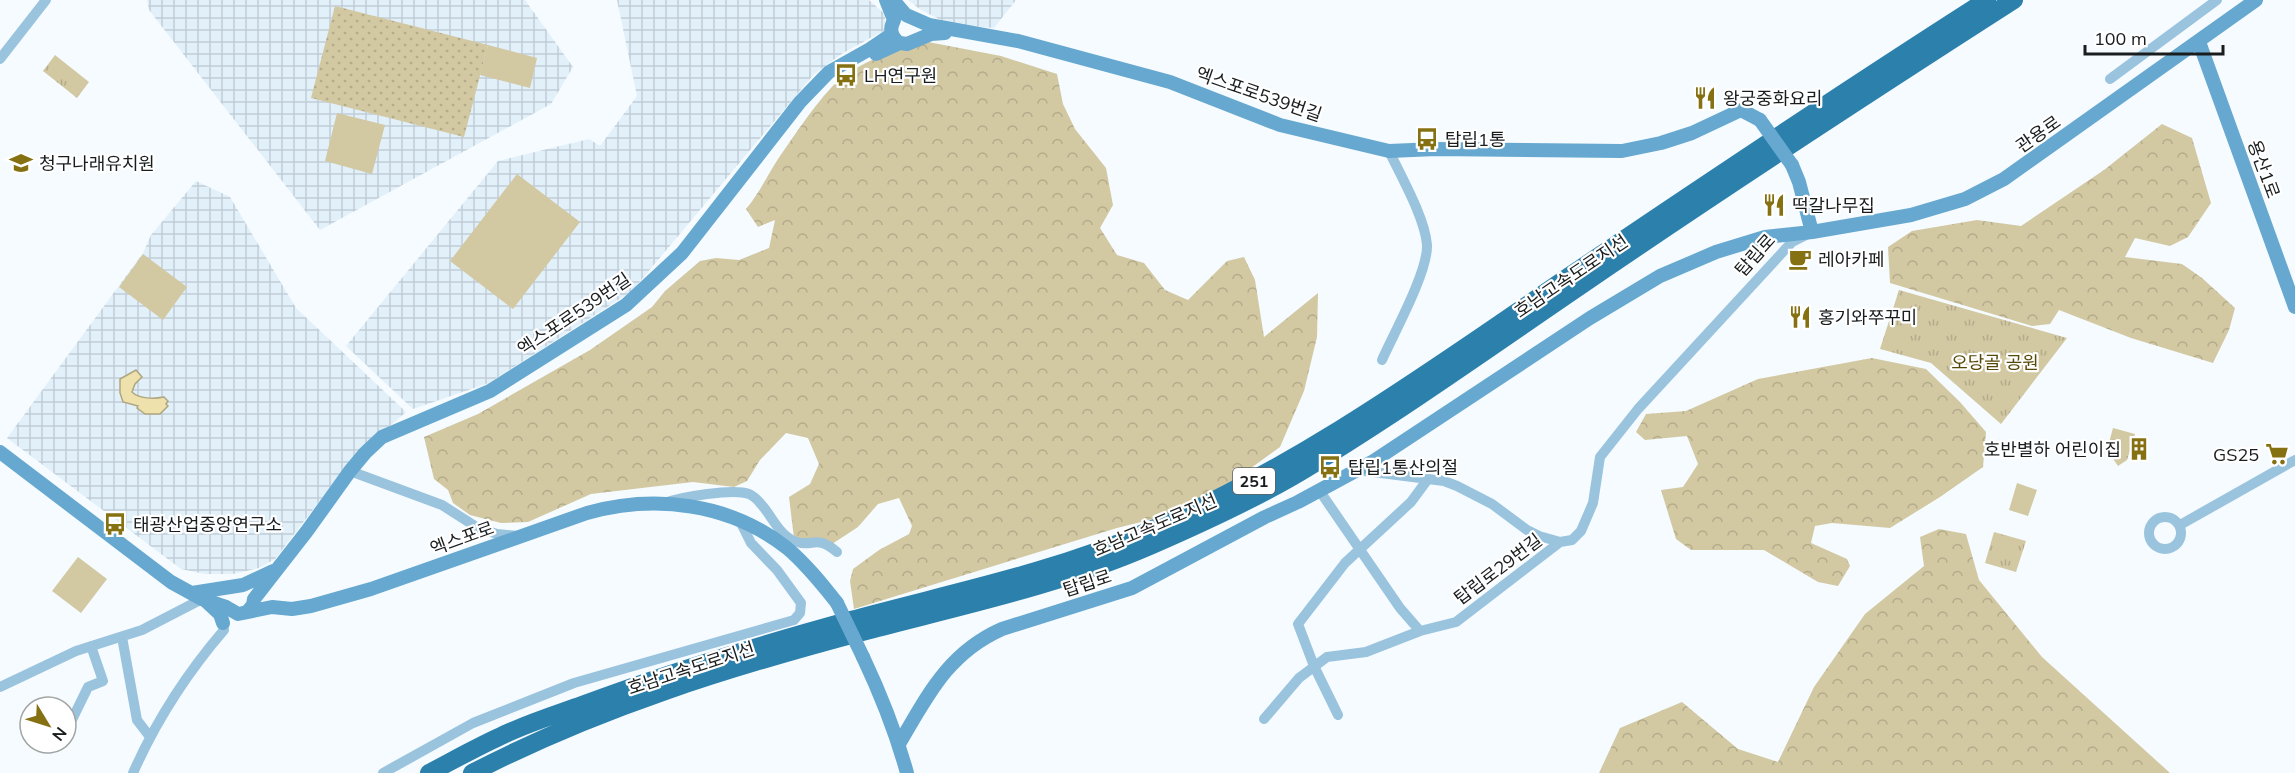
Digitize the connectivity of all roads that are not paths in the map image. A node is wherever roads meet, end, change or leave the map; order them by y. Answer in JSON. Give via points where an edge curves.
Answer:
{"nodes":[{"id":1,"x":46,"y":0,"type":"edge"},
{"id":2,"x":886,"y":0,"type":"edge"},
{"id":3,"x":893,"y":0,"type":"edge"},
{"id":4,"x":1988,"y":0,"type":"edge"},
{"id":5,"x":2014,"y":0,"type":"edge"},
{"id":6,"x":2217,"y":0,"type":"edge"},
{"id":7,"x":2256,"y":0,"type":"edge"},
{"id":8,"x":902,"y":27,"type":"junction"},
{"id":9,"x":957,"y":32,"type":"junction"},
{"id":10,"x":2199,"y":42,"type":"junction"},
{"id":11,"x":0,"y":59,"type":"edge"},
{"id":12,"x":2110,"y":79,"type":"dead end"},
{"id":13,"x":1389,"y":150,"type":"junction"},
{"id":14,"x":1812,"y":232,"type":"junction"},
{"id":15,"x":2295,"y":307,"type":"edge"},
{"id":16,"x":1382,"y":360,"type":"dead end"},
{"id":17,"x":0,"y":452,"type":"edge"},
{"id":18,"x":2295,"y":460,"type":"edge"},
{"id":19,"x":1357,"y":470,"type":"junction"},
{"id":20,"x":350,"y":471,"type":"junction"},
{"id":21,"x":1428,"y":479,"type":"junction"},
{"id":22,"x":1319,"y":490,"type":"junction"},
{"id":23,"x":665,"y":503,"type":"junction"},
{"id":24,"x":740,"y":521,"type":"junction"},
{"id":25,"x":2180,"y":525,"type":"dead end"},
{"id":26,"x":521,"y":536,"type":"junction"},
{"id":27,"x":1560,"y":542,"type":"junction"},
{"id":28,"x":1359,"y":550,"type":"junction"},
{"id":29,"x":837,"y":552,"type":"dead end"},
{"id":30,"x":280,"y":566,"type":"junction"},
{"id":31,"x":266,"y":585,"type":"junction"},
{"id":32,"x":236,"y":586,"type":"junction"},
{"id":33,"x":197,"y":596,"type":"junction"},
{"id":34,"x":270,"y":606,"type":"junction"},
{"id":35,"x":237,"y":612,"type":"junction"},
{"id":36,"x":1420,"y":631,"type":"junction"},
{"id":37,"x":122,"y":637,"type":"junction"},
{"id":38,"x":91,"y":646,"type":"junction"},
{"id":39,"x":1314,"y":666,"type":"junction"},
{"id":40,"x":0,"y":687,"type":"edge"},
{"id":41,"x":78,"y":707,"type":"edge"},
{"id":42,"x":1338,"y":715,"type":"dead end"},
{"id":43,"x":1264,"y":719,"type":"dead end"},
{"id":44,"x":150,"y":736,"type":"junction"},
{"id":45,"x":899,"y":744,"type":"junction"},
{"id":46,"x":133,"y":773,"type":"edge"},
{"id":47,"x":383,"y":773,"type":"edge"},
{"id":48,"x":429,"y":773,"type":"edge"},
{"id":49,"x":472,"y":773,"type":"edge"},
{"id":50,"x":907,"y":773,"type":"edge"}],
"edges":[{"from":1,"to":11,"type":"street"},
{"from":2,"to":8,"type":"main road"},
{"from":3,"to":8,"type":"main road"},
{"from":4,"to":48,"type":"highway","name":"호남고속도로지선","number":"251","via":[[1413,382],[1294,459],[1221,499],[1142,534],[1064,562],[722,657],[613,693],[503,735]]},
{"from":5,"to":49,"type":"highway","name":"호남고속도로지선","number":"251","via":[[1655,234],[1432,387],[1304,470],[1228,510],[1147,548],[1068,576],[730,669],[622,705]]},
{"from":6,"to":12,"type":"street"},
{"from":7,"to":10,"type":"main road","name":"관용로"},
{"from":8,"to":9,"type":"main road"},
{"from":8,"to":9,"type":"main road","via":[[920,30],[916,39]]},
{"from":8,"to":20,"type":"main road","name":"엑스포로539번길","via":[[829,72],[800,102],[682,253],[626,305],[490,391],[382,437]]},
{"from":9,"to":13,"type":"main road","name":"엑스포로539번길","via":[[1018,41],[1170,82],[1280,125]]},
{"from":10,"to":14,"type":"main road","name":"관용로","via":[[2004,179],[1965,199],[1911,215]]},
{"from":10,"to":15,"type":"main road","name":"용산1로"},
{"from":13,"to":14,"type":"main road","name":"엑스포로539번길","bridge":true,"via":[[1622,151],[1671,140],[1741,110],[1760,120],[1792,165]]},
{"from":13,"to":16,"type":"street","via":[[1418,214],[1427,245],[1420,277]]},
{"from":14,"to":19,"type":"main road","name":"탑립로","via":[[1765,237],[1660,276]]},
{"from":14,"to":27,"type":"street","name":"탑립로","via":[[1792,242],[1638,408],[1600,457],[1593,503],[1581,531],[1572,540]]},
{"from":17,"to":33,"type":"main road","via":[[145,564]]},
{"from":18,"to":25,"type":"street"},
{"from":19,"to":21,"type":"street"},
{"from":19,"to":22,"type":"main road","name":"탑립로"},
{"from":20,"to":26,"type":"street","via":[[442,505],[478,528]]},
{"from":20,"to":30,"type":"main road","name":"엑스포로539번길"},
{"from":21,"to":27,"type":"street","via":[[1458,486],[1492,504],[1527,530]]},
{"from":21,"to":28,"type":"street","via":[[1412,502]]},
{"from":22,"to":28,"type":"street"},
{"from":22,"to":45,"type":"main road","name":"탑립로","via":[[1132,588],[983,638],[950,664]]},
{"from":23,"to":24,"type":"main road","name":"엑스포로","via":[[691,505]]},
{"from":23,"to":26,"type":"main road","name":"엑스포로","via":[[611,507]]},
{"from":23,"to":29,"type":"street","name":"엑스포로","via":[[681,497],[748,494],[792,541],[821,542]]},
{"from":24,"to":45,"type":"main road","name":"엑스포로","bridge":true,"via":[[787,548],[837,603]]},
{"from":24,"to":47,"type":"street","via":[[751,543],[801,603],[794,620],[574,683],[473,723]]},
{"from":26,"to":34,"type":"main road","name":"엑스포로","via":[[311,606]]},
{"from":27,"to":36,"type":"street","name":"탑립로29번길","via":[[1456,622]]},
{"from":28,"to":36,"type":"street"},
{"from":28,"to":39,"type":"street","via":[[1298,624]]},
{"from":30,"to":31,"type":"main road","name":"엑스포로539번길"},
{"from":30,"to":32,"type":"main road"},
{"from":31,"to":34,"type":"main road"},
{"from":31,"to":35,"type":"main road","name":"엑스포로539번길"},
{"from":32,"to":33,"type":"main road"},
{"from":32,"to":35,"type":"main road","via":[[224,596]]},
{"from":32,"to":35,"type":"main road","via":[[251,590]]},
{"from":33,"to":35,"type":"main road"},
{"from":33,"to":37,"type":"street","via":[[142,630]]},
{"from":34,"to":35,"type":"main road","name":"엑스포로"},
{"from":35,"to":44,"type":"street","via":[[194,665]]},
{"from":36,"to":39,"type":"street","name":"탑립로29번길","via":[[1366,652],[1327,657]]},
{"from":37,"to":38,"type":"street"},
{"from":37,"to":44,"type":"street","via":[[137,720]]},
{"from":38,"to":40,"type":"street"},
{"from":38,"to":41,"type":"street","via":[[103,681],[88,687]]},
{"from":39,"to":42,"type":"street"},
{"from":39,"to":43,"type":"street","name":"탑립로29번길"},
{"from":44,"to":46,"type":"street"},
{"from":45,"to":50,"type":"main road"}]}
